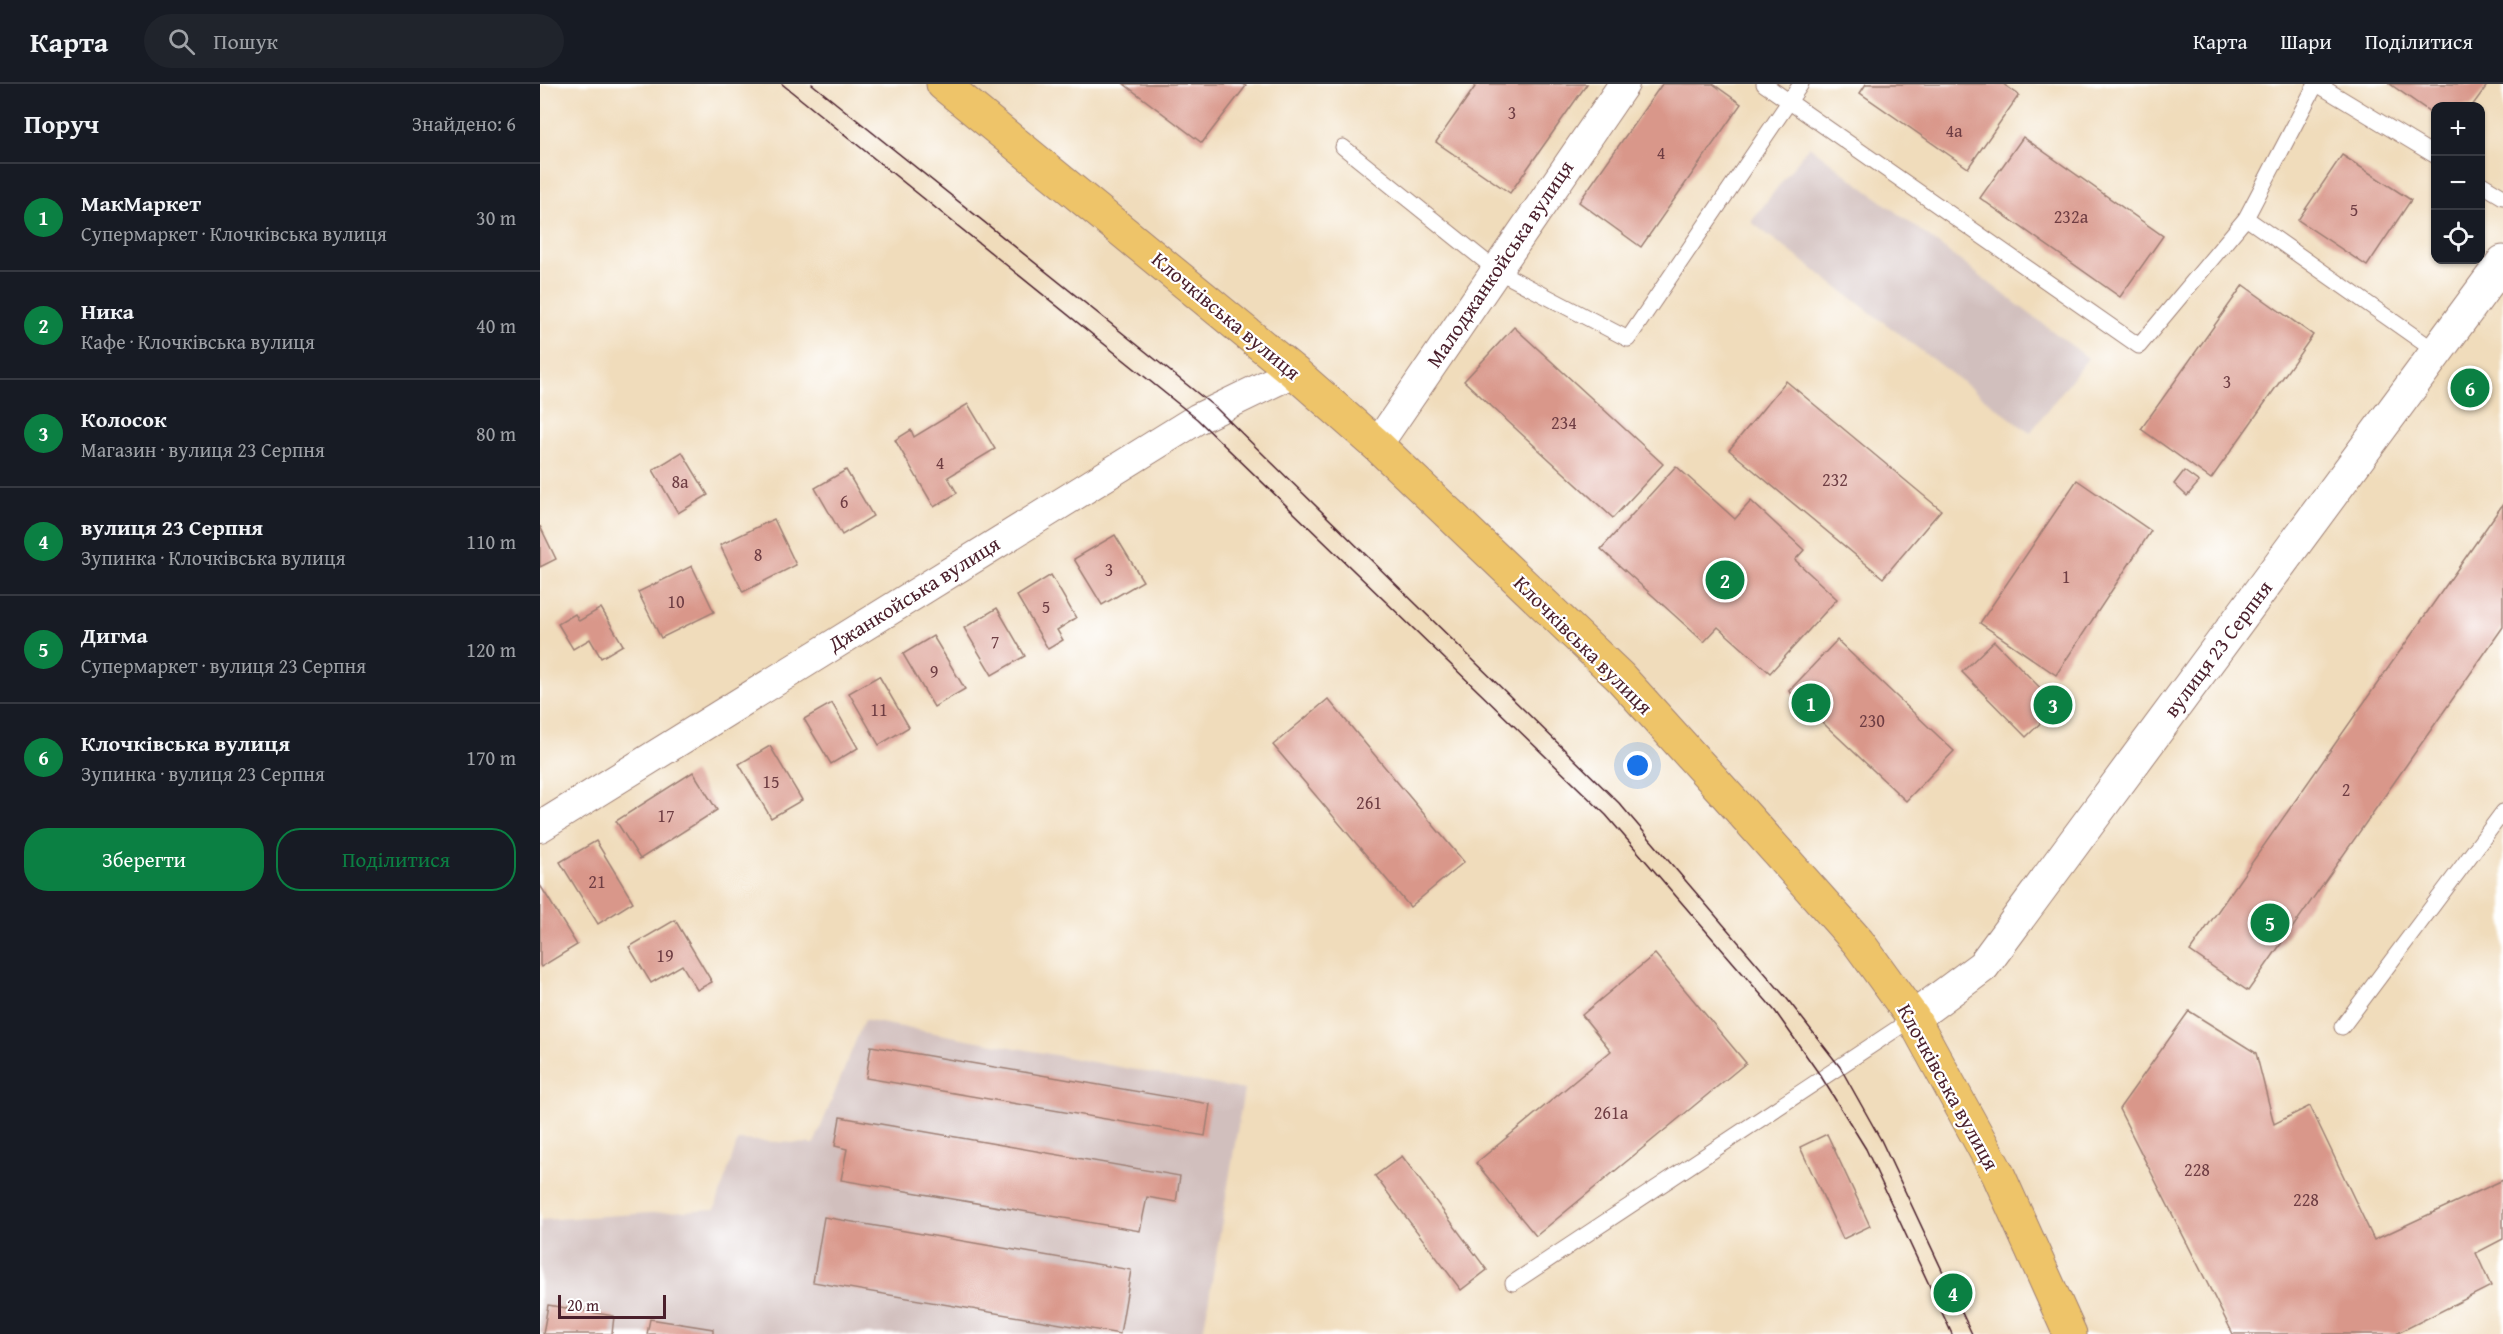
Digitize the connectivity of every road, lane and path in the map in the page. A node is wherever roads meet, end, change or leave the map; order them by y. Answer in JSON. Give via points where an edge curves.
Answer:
{"nodes":[{"id":1,"x":943,"y":84,"type":"edge"},
{"id":2,"x":1624,"y":84,"type":"edge"},
{"id":3,"x":1764,"y":84,"type":"edge"},
{"id":4,"x":1801,"y":84,"type":"edge"},
{"id":5,"x":2317,"y":84,"type":"edge"},
{"id":6,"x":1789,"y":101,"type":"junction"},
{"id":7,"x":1343,"y":147,"type":"dead end"},
{"id":8,"x":2431,"y":153,"type":"edge"},
{"id":9,"x":2485,"y":186,"type":"edge"},
{"id":10,"x":2503,"y":197,"type":"edge"},
{"id":11,"x":2246,"y":218,"type":"junction"},
{"id":12,"x":2503,"y":262,"type":"edge"},
{"id":13,"x":1496,"y":270,"type":"junction"},
{"id":14,"x":2438,"y":353,"type":"junction"},
{"id":15,"x":1294,"y":372,"type":"junction"},
{"id":16,"x":1377,"y":444,"type":"junction"},
{"id":17,"x":2503,"y":812,"type":"edge"},
{"id":18,"x":540,"y":827,"type":"edge"},
{"id":19,"x":1913,"y":1018,"type":"junction"},
{"id":20,"x":2342,"y":1027,"type":"dead end"},
{"id":21,"x":1513,"y":1283,"type":"dead end"},
{"id":22,"x":2070,"y":1334,"type":"edge"}],
"edges":[{"from":1,"to":15,"type":"main road","name":"Клочківська вулиця"},
{"from":2,"to":13,"type":"street","name":"Малоджанкойська вулиця"},
{"from":3,"to":6,"type":"lane"},
{"from":4,"to":6,"type":"lane"},
{"from":5,"to":8,"type":"lane"},
{"from":5,"to":11,"type":"lane"},
{"from":6,"to":11,"type":"lane","via":[[2139,346]]},
{"from":6,"to":13,"type":"lane","via":[[1628,339]]},
{"from":7,"to":13,"type":"lane"},
{"from":9,"to":10,"type":"lane"},
{"from":11,"to":14,"type":"lane"},
{"from":12,"to":14,"type":"street","name":"вулиця 23 Серпня"},
{"from":13,"to":16,"type":"street","name":"Малоджанкойська вулиця"},
{"from":14,"to":19,"type":"street","name":"вулиця 23 Серпня","via":[[1983,966]]},
{"from":15,"to":16,"type":"main road","name":"Клочківська вулиця"},
{"from":15,"to":18,"type":"street","name":"Джанкойська вулиця","via":[[1197,419]]},
{"from":16,"to":19,"type":"main road","name":"Клочківська вулиця","via":[[1620,677],[1844,927]]},
{"from":17,"to":20,"type":"lane"},
{"from":19,"to":21,"type":"lane"},
{"from":19,"to":22,"type":"main road","name":"Клочківська вулиця","via":[[1998,1174]]}]}
